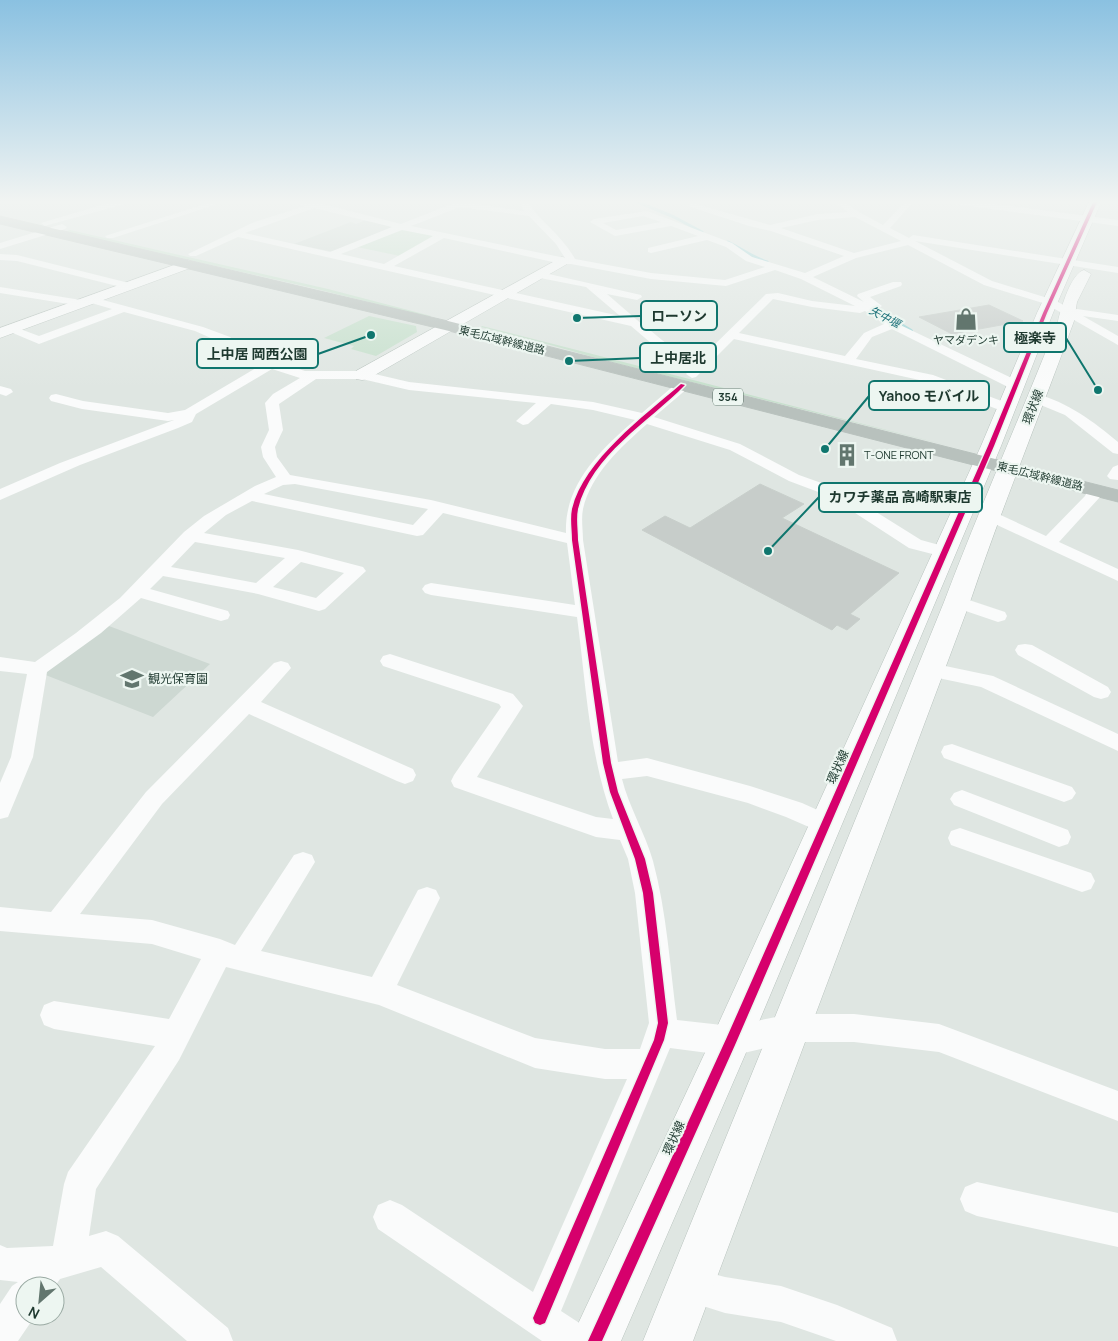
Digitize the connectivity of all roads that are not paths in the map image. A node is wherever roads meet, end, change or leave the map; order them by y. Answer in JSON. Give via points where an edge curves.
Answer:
{"nodes":[{"id":1,"x":35,"y":263,"type":"edge"},
{"id":2,"x":183,"y":263,"type":"edge"},
{"id":3,"x":206,"y":263,"type":"edge"},
{"id":4,"x":367,"y":263,"type":"edge"},
{"id":5,"x":393,"y":263,"type":"edge"},
{"id":6,"x":564,"y":263,"type":"edge"},
{"id":7,"x":576,"y":263,"type":"edge"},
{"id":8,"x":761,"y":263,"type":"edge"},
{"id":9,"x":838,"y":263,"type":"edge"},
{"id":10,"x":949,"y":263,"type":"edge"},
{"id":11,"x":1069,"y":263,"type":"edge"},
{"id":12,"x":1078,"y":264,"type":"junction"},
{"id":13,"x":385,"y":267,"type":"junction"},
{"id":14,"x":775,"y":267,"type":"junction"},
{"id":15,"x":1118,"y":270,"type":"edge"},
{"id":16,"x":540,"y":275,"type":"junction"},
{"id":17,"x":807,"y":276,"type":"junction"},
{"id":18,"x":897,"y":284,"type":"dead end"},
{"id":19,"x":129,"y":286,"type":"junction"},
{"id":20,"x":593,"y":289,"type":"junction"},
{"id":21,"x":0,"y":290,"type":"edge"},
{"id":22,"x":506,"y":294,"type":"junction"},
{"id":23,"x":637,"y":297,"type":"dead end"},
{"id":24,"x":87,"y":302,"type":"junction"},
{"id":25,"x":1059,"y":306,"type":"junction"},
{"id":26,"x":125,"y":308,"type":"junction"},
{"id":27,"x":1118,"y":318,"type":"edge"},
{"id":28,"x":672,"y":319,"type":"dead end"},
{"id":29,"x":885,"y":319,"type":"junction"},
{"id":30,"x":456,"y":322,"type":"junction"},
{"id":31,"x":639,"y":327,"type":"junction"},
{"id":32,"x":6,"y":331,"type":"edge"},
{"id":33,"x":731,"y":335,"type":"junction"},
{"id":34,"x":1118,"y":340,"type":"edge"},
{"id":35,"x":707,"y":360,"type":"junction"},
{"id":36,"x":849,"y":360,"type":"junction"},
{"id":37,"x":961,"y":360,"type":"junction"},
{"id":38,"x":271,"y":364,"type":"junction"},
{"id":39,"x":312,"y":376,"type":"junction"},
{"id":40,"x":362,"y":376,"type":"junction"},
{"id":41,"x":928,"y":378,"type":"junction"},
{"id":42,"x":688,"y":380,"type":"junction"},
{"id":43,"x":1019,"y":397,"type":"junction"},
{"id":44,"x":56,"y":398,"type":"dead end"},
{"id":45,"x":548,"y":400,"type":"junction"},
{"id":46,"x":190,"y":412,"type":"junction"},
{"id":47,"x":644,"y":419,"type":"junction"},
{"id":48,"x":524,"y":421,"type":"dead end"},
{"id":49,"x":1118,"y":450,"type":"edge"},
{"id":50,"x":989,"y":451,"type":"junction"},
{"id":51,"x":285,"y":479,"type":"junction"},
{"id":52,"x":1117,"y":480,"type":"edge"},
{"id":53,"x":1094,"y":490,"type":"junction"},
{"id":54,"x":0,"y":495,"type":"edge"},
{"id":55,"x":249,"y":496,"type":"junction"},
{"id":56,"x":439,"y":507,"type":"junction"},
{"id":57,"x":988,"y":515,"type":"junction"},
{"id":58,"x":190,"y":536,"type":"junction"},
{"id":59,"x":575,"y":540,"type":"junction"},
{"id":60,"x":1048,"y":543,"type":"junction"},
{"id":61,"x":944,"y":552,"type":"junction"},
{"id":62,"x":298,"y":555,"type":"junction"},
{"id":63,"x":159,"y":570,"type":"junction"},
{"id":64,"x":1118,"y":576,"type":"edge"},
{"id":65,"x":260,"y":589,"type":"junction"},
{"id":66,"x":432,"y":589,"type":"dead end"},
{"id":67,"x":138,"y":590,"type":"junction"},
{"id":68,"x":958,"y":602,"type":"junction"},
{"id":69,"x":585,"y":612,"type":"junction"},
{"id":70,"x":221,"y":615,"type":"dead end"},
{"id":71,"x":998,"y":616,"type":"dead end"},
{"id":72,"x":1025,"y":650,"type":"dead end"},
{"id":73,"x":390,"y":660,"type":"dead end"},
{"id":74,"x":0,"y":664,"type":"edge"},
{"id":75,"x":281,"y":668,"type":"dead end"},
{"id":76,"x":38,"y":669,"type":"junction"},
{"id":77,"x":931,"y":670,"type":"junction"},
{"id":78,"x":1101,"y":692,"type":"dead end"},
{"id":79,"x":246,"y":704,"type":"junction"},
{"id":80,"x":1118,"y":743,"type":"edge"},
{"id":81,"x":952,"y":752,"type":"dead end"},
{"id":82,"x":609,"y":772,"type":"junction"},
{"id":83,"x":405,"y":774,"type":"dead end"},
{"id":84,"x":1064,"y":793,"type":"dead end"},
{"id":85,"x":962,"y":800,"type":"dead end"},
{"id":86,"x":0,"y":810,"type":"edge"},
{"id":87,"x":826,"y":824,"type":"junction"},
{"id":88,"x":629,"y":831,"type":"junction"},
{"id":89,"x":1059,"y":837,"type":"dead end"},
{"id":90,"x":960,"y":838,"type":"dead end"},
{"id":91,"x":303,"y":862,"type":"dead end"},
{"id":92,"x":1082,"y":881,"type":"dead end"},
{"id":93,"x":427,"y":898,"type":"dead end"},
{"id":94,"x":2,"y":923,"type":"edge"},
{"id":95,"x":57,"y":924,"type":"junction"},
{"id":96,"x":230,"y":955,"type":"junction"},
{"id":97,"x":379,"y":992,"type":"junction"},
{"id":98,"x":54,"y":1015,"type":"dead end"},
{"id":99,"x":791,"y":1028,"type":"junction"},
{"id":100,"x":661,"y":1033,"type":"junction"},
{"id":101,"x":177,"y":1035,"type":"junction"},
{"id":102,"x":731,"y":1041,"type":"junction"},
{"id":103,"x":649,"y":1064,"type":"junction"},
{"id":104,"x":1118,"y":1106,"type":"edge"},
{"id":105,"x":977,"y":1199,"type":"dead end"},
{"id":106,"x":390,"y":1217,"type":"dead end"},
{"id":107,"x":1118,"y":1230,"type":"edge"},
{"id":108,"x":0,"y":1262,"type":"edge"},
{"id":109,"x":51,"y":1270,"type":"edge"},
{"id":110,"x":690,"y":1286,"type":"junction"},
{"id":111,"x":15,"y":1314,"type":"edge"},
{"id":112,"x":540,"y":1318,"type":"junction"},
{"id":113,"x":0,"y":1335,"type":"edge"},
{"id":114,"x":215,"y":1341,"type":"edge"},
{"id":115,"x":574,"y":1341,"type":"edge"},
{"id":116,"x":595,"y":1341,"type":"edge"},
{"id":117,"x":668,"y":1341,"type":"edge"},
{"id":118,"x":879,"y":1341,"type":"edge"}],
"edges":[{"from":1,"to":19,"type":"street"},
{"from":2,"to":19,"type":"street"},
{"from":3,"to":30,"type":"highway","name":"東毛広域幹線道路","number":"354"},
{"from":4,"to":13,"type":"street"},
{"from":5,"to":13,"type":"street"},
{"from":6,"to":16,"type":"street"},
{"from":7,"to":14,"type":"street","via":[[652,276],[726,283]]},
{"from":8,"to":14,"type":"street"},
{"from":9,"to":17,"type":"street"},
{"from":10,"to":25,"type":"street","via":[[988,283]]},
{"from":11,"to":12,"type":"street"},
{"from":12,"to":15,"type":"street"},
{"from":12,"to":25,"type":"street","name":"環状線"},
{"from":13,"to":22,"type":"street"},
{"from":14,"to":17,"type":"street"},
{"from":16,"to":20,"type":"street"},
{"from":16,"to":22,"type":"street"},
{"from":17,"to":29,"type":"street"},
{"from":18,"to":29,"type":"street","via":[[862,296],[890,313]]},
{"from":19,"to":24,"type":"street"},
{"from":20,"to":23,"type":"street"},
{"from":20,"to":31,"type":"street"},
{"from":21,"to":24,"type":"street"},
{"from":22,"to":30,"type":"street"},
{"from":22,"to":31,"type":"street"},
{"from":24,"to":26,"type":"street"},
{"from":24,"to":32,"type":"street"},
{"from":25,"to":27,"type":"street"},
{"from":25,"to":34,"type":"street"},
{"from":25,"to":43,"type":"street","name":"環状線"},
{"from":26,"to":32,"type":"street","via":[[39,340]]},
{"from":26,"to":38,"type":"street","via":[[226,340],[246,356]]},
{"from":28,"to":31,"type":"street"},
{"from":29,"to":33,"type":"street","via":[[847,308],[770,296]]},
{"from":29,"to":36,"type":"street"},
{"from":29,"to":37,"type":"street"},
{"from":30,"to":40,"type":"street"},
{"from":30,"to":42,"type":"highway","name":"東毛広域幹線道路","number":"354"},
{"from":31,"to":35,"type":"street","via":[[669,352]]},
{"from":33,"to":35,"type":"street"},
{"from":33,"to":36,"type":"street"},
{"from":35,"to":42,"type":"street"},
{"from":36,"to":41,"type":"street"},
{"from":37,"to":41,"type":"street"},
{"from":37,"to":43,"type":"street"},
{"from":38,"to":39,"type":"street"},
{"from":38,"to":46,"type":"street"},
{"from":39,"to":40,"type":"street"},
{"from":39,"to":51,"type":"street","via":[[272,403],[276,430],[268,448],[270,457]]},
{"from":40,"to":45,"type":"street","via":[[409,386]]},
{"from":41,"to":43,"type":"street"},
{"from":42,"to":47,"type":"street"},
{"from":42,"to":50,"type":"highway","name":"東毛広域幹線道路","number":"354"},
{"from":42,"to":50,"type":"highway","name":"東毛広域幹線道路","number":"354"},
{"from":43,"to":49,"type":"street","via":[[1052,402],[1097,431]]},
{"from":43,"to":50,"type":"street","name":"環状線"},
{"from":44,"to":46,"type":"street","via":[[82,405],[168,417]]},
{"from":45,"to":47,"type":"street","via":[[593,406]]},
{"from":45,"to":48,"type":"street"},
{"from":46,"to":54,"type":"street","via":[[187,419],[154,434],[73,463]]},
{"from":47,"to":59,"type":"street","via":[[592,471],[575,509]]},
{"from":47,"to":61,"type":"street","via":[[735,447],[794,478],[835,493],[915,544]]},
{"from":50,"to":52,"type":"highway","name":"東毛広域幹線道路","number":"354"},
{"from":50,"to":53,"type":"highway","name":"東毛広域幹線道路","number":"354"},
{"from":50,"to":57,"type":"street","name":"環状線"},
{"from":50,"to":61,"type":"street","name":"環状線"},
{"from":51,"to":55,"type":"street"},
{"from":51,"to":56,"type":"street"},
{"from":52,"to":53,"type":"highway","name":"東毛広域幹線道路","number":"354"},
{"from":53,"to":60,"type":"street","via":[[1092,497]]},
{"from":55,"to":56,"type":"street","via":[[417,531]]},
{"from":55,"to":58,"type":"street","via":[[206,522]]},
{"from":56,"to":59,"type":"street"},
{"from":57,"to":60,"type":"street"},
{"from":57,"to":68,"type":"street","name":"環状線"},
{"from":58,"to":62,"type":"street"},
{"from":58,"to":63,"type":"street"},
{"from":59,"to":69,"type":"street"},
{"from":60,"to":64,"type":"street"},
{"from":61,"to":87,"type":"street","name":"環状線"},
{"from":62,"to":65,"type":"street"},
{"from":62,"to":65,"type":"street","via":[[357,571],[319,605]]},
{"from":63,"to":65,"type":"street"},
{"from":63,"to":67,"type":"street"},
{"from":66,"to":69,"type":"street"},
{"from":67,"to":70,"type":"street"},
{"from":67,"to":76,"type":"street","via":[[82,639]]},
{"from":68,"to":71,"type":"street"},
{"from":68,"to":77,"type":"street","name":"環状線"},
{"from":69,"to":82,"type":"street"},
{"from":72,"to":78,"type":"street"},
{"from":73,"to":88,"type":"street","via":[[506,699],[513,706],[462,780],[596,827]]},
{"from":74,"to":76,"type":"street"},
{"from":75,"to":79,"type":"street"},
{"from":76,"to":86,"type":"street","via":[[22,757]]},
{"from":77,"to":80,"type":"street","via":[[986,681]]},
{"from":77,"to":99,"type":"street","name":"環状線"},
{"from":79,"to":83,"type":"street"},
{"from":79,"to":95,"type":"street","via":[[154,798]]},
{"from":81,"to":84,"type":"street"},
{"from":82,"to":87,"type":"street","via":[[647,767],[750,794]]},
{"from":82,"to":88,"type":"street"},
{"from":85,"to":89,"type":"street"},
{"from":87,"to":102,"type":"street","name":"環状線"},
{"from":88,"to":100,"type":"street","via":[[648,893],[663,1023]]},
{"from":90,"to":92,"type":"street"},
{"from":91,"to":96,"type":"street"},
{"from":93,"to":97,"type":"street"},
{"from":94,"to":95,"type":"street"},
{"from":95,"to":96,"type":"street","via":[[152,932]]},
{"from":96,"to":97,"type":"street"},
{"from":96,"to":101,"type":"street"},
{"from":97,"to":103,"type":"street","via":[[535,1053],[605,1064]]},
{"from":98,"to":101,"type":"street"},
{"from":99,"to":102,"type":"street"},
{"from":99,"to":104,"type":"street","via":[[854,1028],[939,1038]]},
{"from":99,"to":110,"type":"street","name":"環状線"},
{"from":100,"to":102,"type":"street"},
{"from":100,"to":103,"type":"street"},
{"from":101,"to":109,"type":"street","via":[[80,1184]]},
{"from":102,"to":116,"type":"street","name":"環状線"},
{"from":103,"to":112,"type":"street"},
{"from":105,"to":107,"type":"street"},
{"from":106,"to":112,"type":"street"},
{"from":108,"to":109,"type":"street"},
{"from":109,"to":114,"type":"street","via":[[106,1248]]},
{"from":110,"to":117,"type":"street","name":"環状線"},
{"from":110,"to":118,"type":"street","via":[[781,1304]]},
{"from":111,"to":113,"type":"street"},
{"from":112,"to":115,"type":"street"}]}
